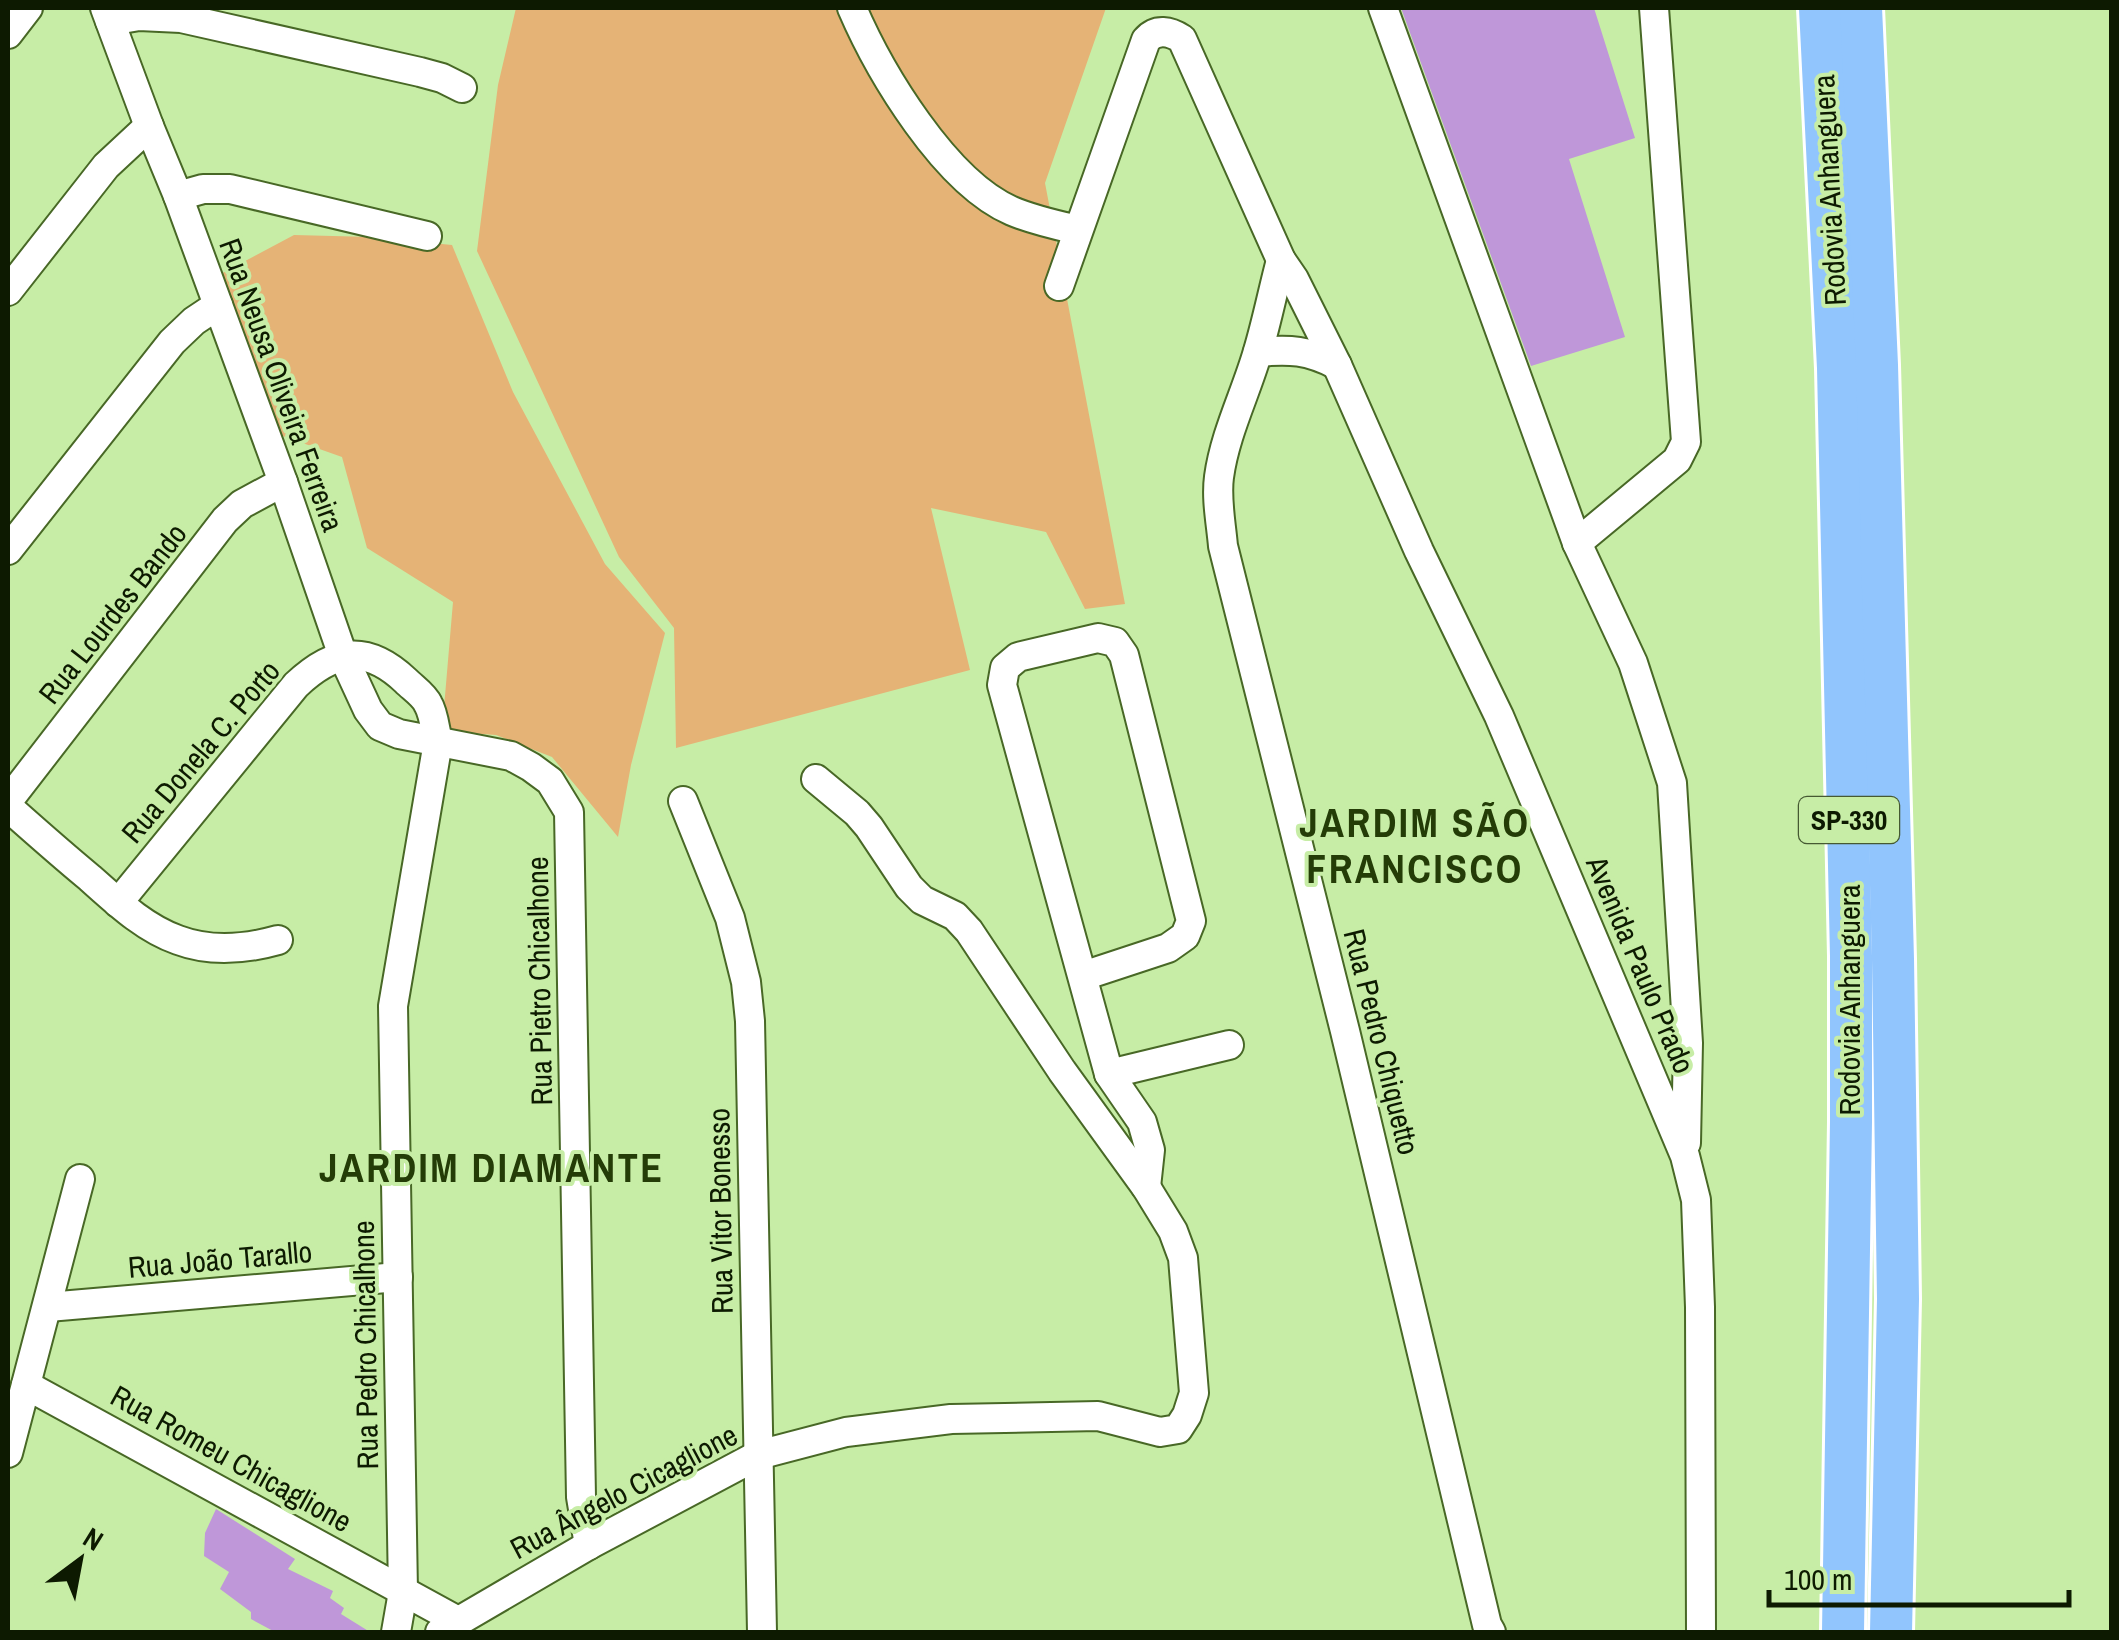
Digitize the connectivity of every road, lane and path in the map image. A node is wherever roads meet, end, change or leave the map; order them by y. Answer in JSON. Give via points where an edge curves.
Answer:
{"nodes":[{"id":1,"x":28,"y":8,"type":"edge"},
{"id":2,"x":852,"y":8,"type":"edge"},
{"id":3,"x":1383,"y":8,"type":"edge"},
{"id":4,"x":1654,"y":8,"type":"edge"},
{"id":5,"x":1820,"y":8,"type":"edge"},
{"id":6,"x":1860,"y":8,"type":"edge"},
{"id":7,"x":108,"y":14,"type":"edge"},
{"id":8,"x":8,"y":34,"type":"edge"},
{"id":9,"x":462,"y":88,"type":"dead end"},
{"id":10,"x":149,"y":126,"type":"junction"},
{"id":11,"x":178,"y":196,"type":"junction"},
{"id":12,"x":1078,"y":230,"type":"junction"},
{"id":13,"x":427,"y":236,"type":"dead end"},
{"id":14,"x":1281,"y":260,"type":"junction"},
{"id":15,"x":1059,"y":286,"type":"dead end"},
{"id":16,"x":8,"y":291,"type":"edge"},
{"id":17,"x":1270,"y":302,"type":"junction"},
{"id":18,"x":218,"y":305,"type":"junction"},
{"id":19,"x":1309,"y":309,"type":"junction"},
{"id":20,"x":1258,"y":352,"type":"junction"},
{"id":21,"x":1337,"y":365,"type":"junction"},
{"id":22,"x":283,"y":482,"type":"junction"},
{"id":23,"x":1577,"y":543,"type":"junction"},
{"id":24,"x":8,"y":550,"type":"edge"},
{"id":25,"x":343,"y":656,"type":"junction"},
{"id":26,"x":438,"y":742,"type":"junction"},
{"id":27,"x":816,"y":779,"type":"dead end"},
{"id":28,"x":683,"y":801,"type":"dead end"},
{"id":29,"x":8,"y":804,"type":"edge"},
{"id":30,"x":118,"y":903,"type":"junction"},
{"id":31,"x":278,"y":940,"type":"dead end"},
{"id":32,"x":1083,"y":976,"type":"junction"},
{"id":33,"x":1688,"y":1043,"type":"junction"},
{"id":34,"x":1229,"y":1045,"type":"dead end"},
{"id":35,"x":1109,"y":1074,"type":"junction"},
{"id":36,"x":1662,"y":1098,"type":"junction"},
{"id":37,"x":1686,"y":1156,"type":"junction"},
{"id":38,"x":80,"y":1178,"type":"dead end"},
{"id":39,"x":1146,"y":1186,"type":"junction"},
{"id":40,"x":398,"y":1277,"type":"junction"},
{"id":41,"x":48,"y":1307,"type":"junction"},
{"id":42,"x":26,"y":1384,"type":"junction"},
{"id":43,"x":8,"y":1453,"type":"edge"},
{"id":44,"x":758,"y":1455,"type":"junction"},
{"id":45,"x":589,"y":1545,"type":"junction"},
{"id":46,"x":403,"y":1592,"type":"junction"},
{"id":47,"x":1837,"y":1625,"type":"edge"},
{"id":48,"x":448,"y":1627,"type":"edge"},
{"id":49,"x":396,"y":1632,"type":"edge"},
{"id":50,"x":762,"y":1632,"type":"edge"},
{"id":51,"x":1492,"y":1632,"type":"edge"},
{"id":52,"x":1701,"y":1632,"type":"edge"},
{"id":53,"x":1892,"y":1632,"type":"edge"}],
"edges":[{"from":1,"to":8,"type":"street"},
{"from":2,"to":12,"type":"street","via":[[931,141],[972,185],[1010,210]]},
{"from":3,"to":23,"type":"street"},
{"from":4,"to":23,"type":"street","via":[[1686,442],[1677,460]]},
{"from":5,"to":47,"type":"highway","name":"Rodovia Anhanguera","number":"SP-330","via":[[1838,368],[1851,936]]},
{"from":6,"to":53,"type":"highway","name":"Rodovia Anhanguera","number":"SP-330","via":[[1893,959],[1898,1299]]},
{"from":7,"to":9,"type":"street","via":[[181,18],[420,72]]},
{"from":7,"to":10,"type":"street","name":"Rua Neusa Oliveira Ferreira"},
{"from":10,"to":11,"type":"street","name":"Rua Neusa Oliveira Ferreira"},
{"from":10,"to":16,"type":"street","via":[[106,166]]},
{"from":11,"to":13,"type":"street","via":[[230,189]]},
{"from":11,"to":18,"type":"street","name":"Rua Neusa Oliveira Ferreira"},
{"from":12,"to":14,"type":"street","name":"Avenida Paulo Prado","via":[[1146,40],[1167,31],[1182,39]]},
{"from":12,"to":15,"type":"street"},
{"from":14,"to":17,"type":"street","name":"Rua Pedro Chiquetto"},
{"from":14,"to":19,"type":"street","name":"Avenida Paulo Prado"},
{"from":17,"to":19,"type":"street","via":[[1292,298]]},
{"from":17,"to":20,"type":"street","name":"Rua Pedro Chiquetto"},
{"from":18,"to":22,"type":"street","name":"Rua Neusa Oliveira Ferreira"},
{"from":18,"to":24,"type":"street","via":[[172,342]]},
{"from":19,"to":21,"type":"street","name":"Avenida Paulo Prado"},
{"from":20,"to":21,"type":"street","via":[[1296,350]]},
{"from":20,"to":51,"type":"street","name":"Rua Pedro Chiquetto","via":[[1219,479],[1223,546]]},
{"from":21,"to":36,"type":"street","name":"Avenida Paulo Prado","via":[[1499,716]]},
{"from":22,"to":25,"type":"street","name":"Rua Neusa Oliveira Ferreira"},
{"from":22,"to":29,"type":"street","name":"Rua Lourdes Bando","via":[[225,520]]},
{"from":23,"to":33,"type":"street","via":[[1633,663],[1672,782]]},
{"from":25,"to":26,"type":"street","name":"Rua Neusa Oliveira Ferreira","via":[[380,726]]},
{"from":25,"to":26,"type":"street","via":[[371,656],[399,675],[428,702]]},
{"from":25,"to":30,"type":"street","name":"Rua Donela C. Porto","via":[[296,684]]},
{"from":26,"to":40,"type":"street","name":"Rua Pedro Chicalhone","via":[[393,1006]]},
{"from":26,"to":45,"type":"street","name":"Rua Pietro Chicalhone","via":[[531,766],[569,812],[580,1497]]},
{"from":27,"to":39,"type":"street","via":[[870,827],[909,887],[969,931]]},
{"from":28,"to":44,"type":"street","name":"Rua Vitor Bonesso","via":[[730,918],[746,982]]},
{"from":29,"to":30,"type":"street"},
{"from":30,"to":31,"type":"street","via":[[180,941],[233,948]]},
{"from":32,"to":32,"type":"street","via":[[1002,685],[1005,668],[1018,657],[1098,638],[1115,642],[1124,655],[1190,921],[1185,936],[1168,948]]},
{"from":32,"to":35,"type":"street"},
{"from":33,"to":36,"type":"street"},
{"from":33,"to":37,"type":"street"},
{"from":34,"to":35,"type":"street"},
{"from":35,"to":39,"type":"street","via":[[1142,1122],[1150,1150]]},
{"from":36,"to":37,"type":"street","name":"Avenida Paulo Prado"},
{"from":37,"to":52,"type":"street","name":"Avenida Paulo Prado","via":[[1696,1200],[1699,1290]]},
{"from":38,"to":41,"type":"street"},
{"from":39,"to":44,"type":"street","name":"Rua Ângelo Cicaglione","via":[[1182,1258],[1194,1393],[1178,1429],[1160,1432],[1098,1416],[951,1418],[846,1432]]},
{"from":40,"to":41,"type":"street","name":"Rua João Tarallo"},
{"from":40,"to":46,"type":"street","name":"Rua Pedro Chicalhone"},
{"from":41,"to":42,"type":"street"},
{"from":42,"to":43,"type":"street"},
{"from":42,"to":46,"type":"street","name":"Rua Romeu Chicaglione"},
{"from":44,"to":45,"type":"street","name":"Rua Ângelo Cicaglione"},
{"from":44,"to":50,"type":"street","name":"Rua Vitor Bonesso"},
{"from":45,"to":48,"type":"street","name":"Rua Ângelo Cicaglione"},
{"from":46,"to":48,"type":"street","name":"Rua Romeu Chicaglione"},
{"from":46,"to":49,"type":"street","name":"Rua Pedro Chicalhone"}]}
